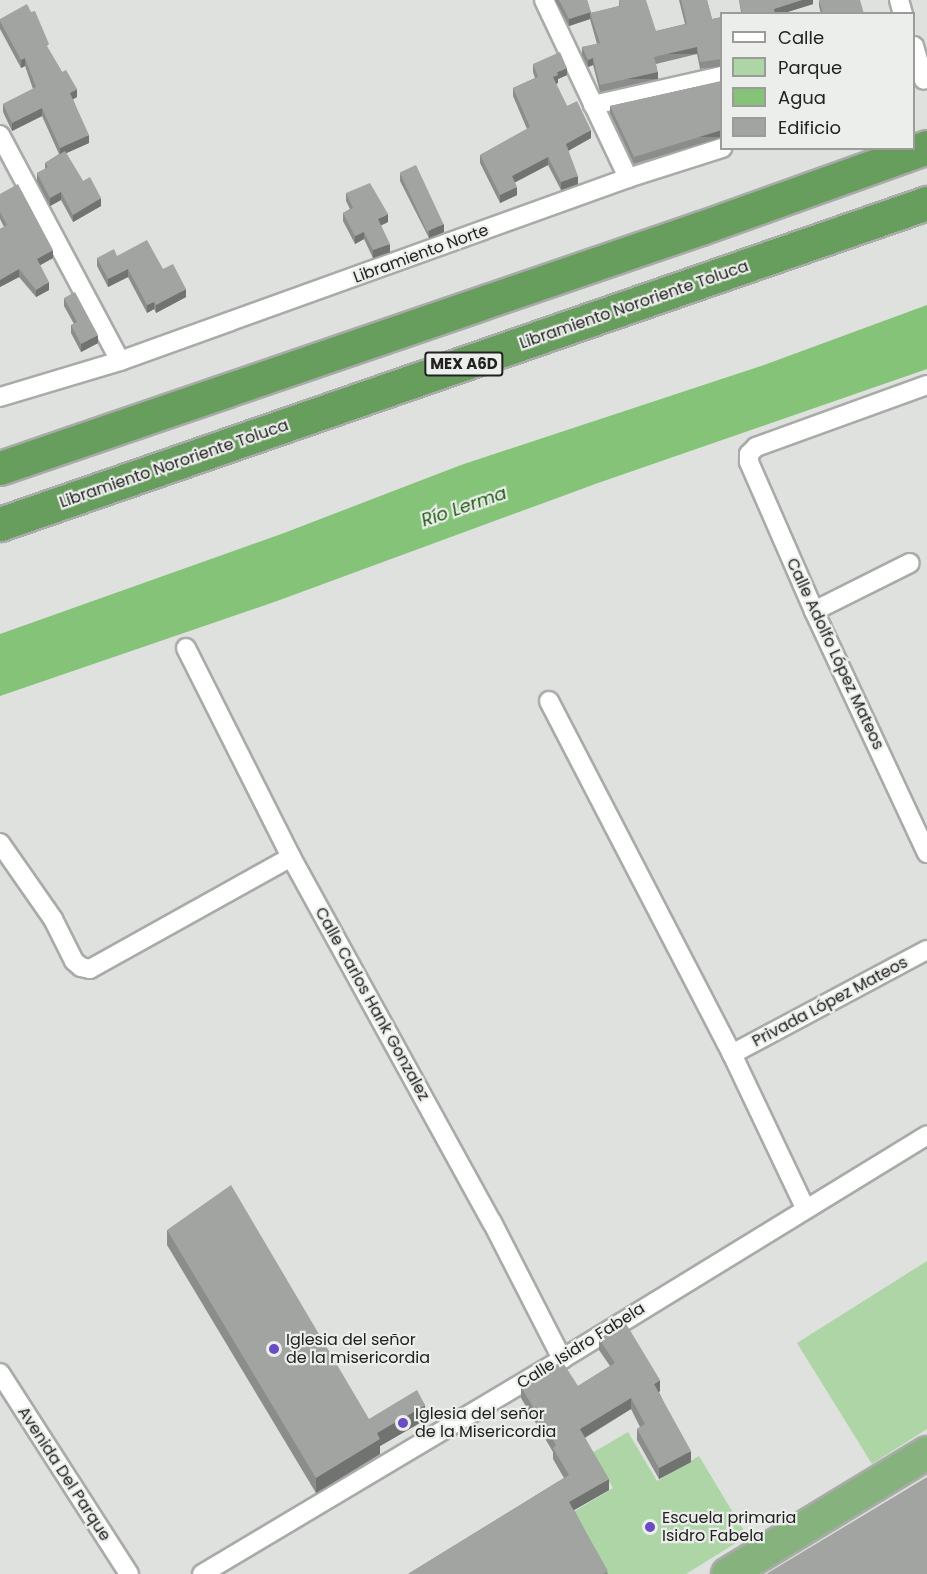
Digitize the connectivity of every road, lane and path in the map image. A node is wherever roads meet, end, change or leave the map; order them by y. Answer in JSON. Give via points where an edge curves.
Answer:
{"nodes":[{"id":1,"x":544,"y":0,"type":"edge"},
{"id":2,"x":915,"y":50,"type":"edge"},
{"id":3,"x":720,"y":75,"type":"edge"},
{"id":4,"x":922,"y":80,"type":"edge"},
{"id":5,"x":593,"y":105,"type":"junction"},
{"id":6,"x":0,"y":135,"type":"edge"},
{"id":7,"x":927,"y":147,"type":"edge"},
{"id":8,"x":720,"y":149,"type":"edge"},
{"id":9,"x":628,"y":178,"type":"junction"},
{"id":10,"x":927,"y":202,"type":"edge"},
{"id":11,"x":120,"y":361,"type":"junction"},
{"id":12,"x":927,"y":385,"type":"edge"},
{"id":13,"x":0,"y":398,"type":"edge"},
{"id":14,"x":0,"y":468,"type":"edge"},
{"id":15,"x":0,"y":524,"type":"edge"},
{"id":16,"x":910,"y":563,"type":"dead end"},
{"id":17,"x":814,"y":611,"type":"junction"},
{"id":18,"x":186,"y":648,"type":"dead end"},
{"id":19,"x":549,"y":701,"type":"dead end"},
{"id":20,"x":0,"y":843,"type":"edge"},
{"id":21,"x":927,"y":853,"type":"edge"},
{"id":22,"x":291,"y":857,"type":"junction"},
{"id":23,"x":927,"y":950,"type":"edge"},
{"id":24,"x":732,"y":1054,"type":"junction"},
{"id":25,"x":927,"y":1135,"type":"edge"},
{"id":26,"x":805,"y":1208,"type":"junction"},
{"id":27,"x":562,"y":1359,"type":"junction"},
{"id":28,"x":0,"y":1373,"type":"edge"},
{"id":29,"x":927,"y":1453,"type":"edge"},
{"id":30,"x":129,"y":1574,"type":"edge"},
{"id":31,"x":202,"y":1574,"type":"edge"},
{"id":32,"x":728,"y":1574,"type":"edge"}],
"edges":[{"from":1,"to":5,"type":"street"},
{"from":2,"to":4,"type":"street"},
{"from":3,"to":5,"type":"street"},
{"from":5,"to":9,"type":"street"},
{"from":6,"to":11,"type":"street"},
{"from":7,"to":14,"type":"highway"},
{"from":8,"to":9,"type":"street","name":"Libramiento Norte"},
{"from":9,"to":11,"type":"street","name":"Libramiento Norte"},
{"from":10,"to":15,"type":"highway","name":"Libramiento Nororiente Toluca","number":"MEX A6D"},
{"from":11,"to":13,"type":"street","name":"Libramiento Norte"},
{"from":12,"to":17,"type":"street","name":"Calle Adolfo López Mateos","via":[[756,447],[749,454],[749,462]]},
{"from":16,"to":17,"type":"street"},
{"from":17,"to":21,"type":"street","name":"Calle Adolfo López Mateos"},
{"from":18,"to":22,"type":"street","name":"Calle Carlos Hank Gonzalez"},
{"from":19,"to":24,"type":"street"},
{"from":20,"to":22,"type":"street","via":[[53,919],[74,961],[90,969]]},
{"from":22,"to":27,"type":"street","name":"Calle Carlos Hank Gonzalez","via":[[492,1222]]},
{"from":23,"to":24,"type":"street","name":"Privada López Mateos"},
{"from":24,"to":26,"type":"street"},
{"from":25,"to":26,"type":"street","name":"Calle Isidro Fabela"},
{"from":26,"to":27,"type":"street","name":"Calle Isidro Fabela"},
{"from":27,"to":31,"type":"street","name":"Calle Isidro Fabela"},
{"from":28,"to":30,"type":"street","name":"Avenida Del Parque"},
{"from":29,"to":32,"type":"highway"}]}
